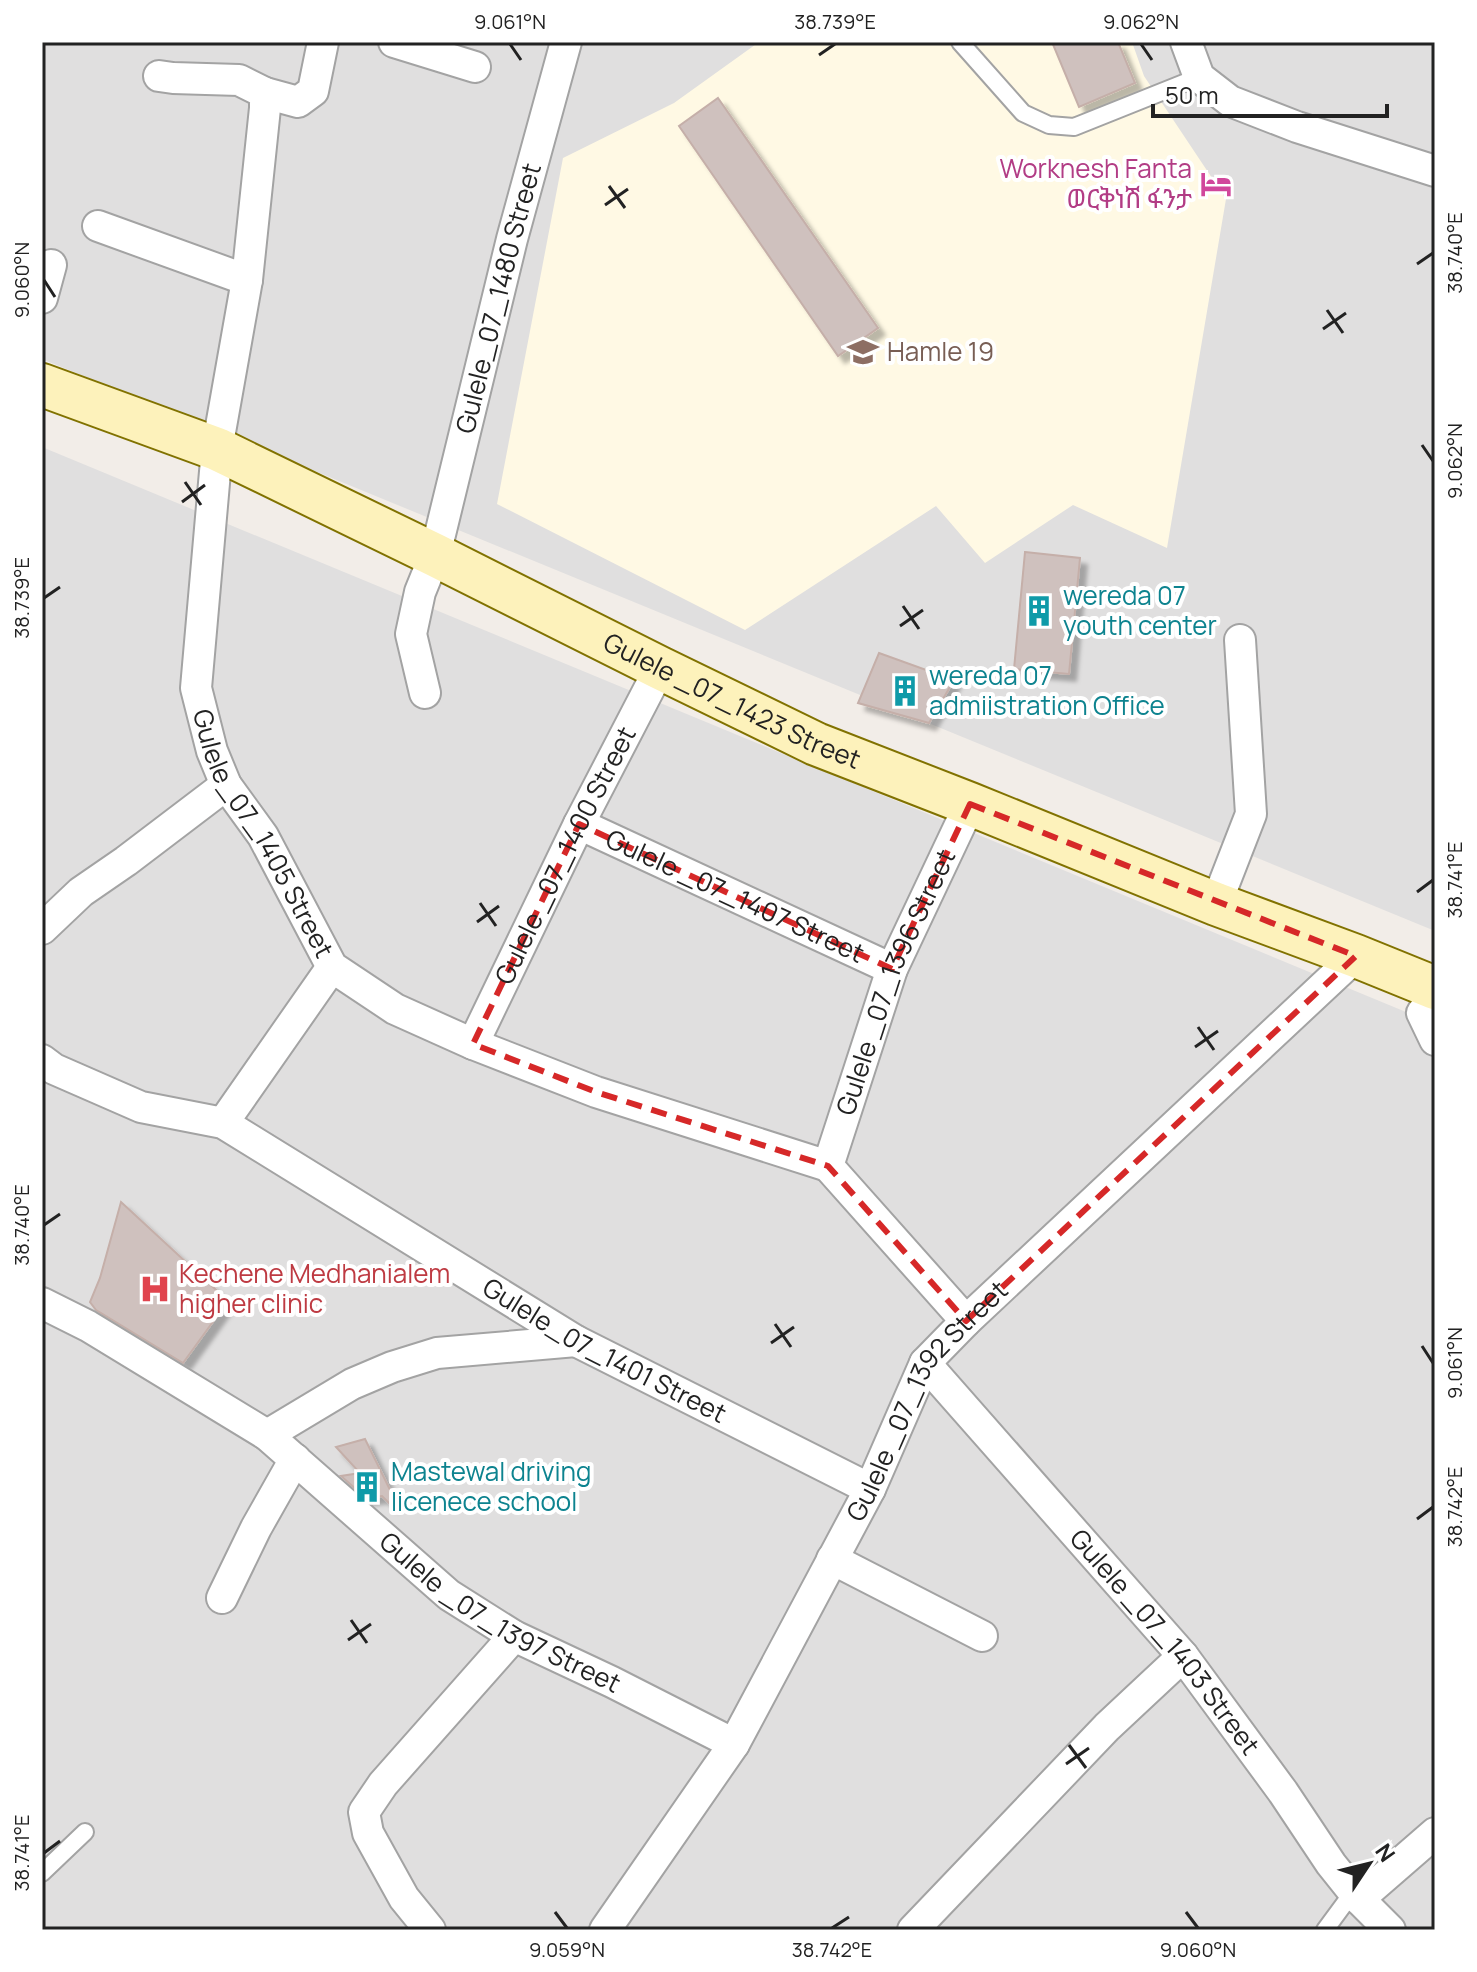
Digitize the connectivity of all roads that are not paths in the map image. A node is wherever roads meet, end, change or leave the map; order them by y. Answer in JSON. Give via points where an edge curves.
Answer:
{"nodes":[{"id":1,"x":323,"y":42,"type":"edge"},
{"id":2,"x":394,"y":42,"type":"edge"},
{"id":3,"x":566,"y":42,"type":"edge"},
{"id":4,"x":960,"y":42,"type":"edge"},
{"id":5,"x":1186,"y":42,"type":"edge"},
{"id":6,"x":475,"y":67,"type":"dead end"},
{"id":7,"x":159,"y":76,"type":"dead end"},
{"id":8,"x":1199,"y":77,"type":"junction"},
{"id":9,"x":265,"y":93,"type":"junction"},
{"id":10,"x":1435,"y":171,"type":"edge"},
{"id":11,"x":98,"y":226,"type":"dead end"},
{"id":12,"x":51,"y":265,"type":"dead end"},
{"id":13,"x":247,"y":280,"type":"junction"},
{"id":14,"x":42,"y":298,"type":"edge"},
{"id":15,"x":42,"y":385,"type":"edge"},
{"id":16,"x":217,"y":449,"type":"junction"},
{"id":17,"x":435,"y":555,"type":"junction"},
{"id":18,"x":1240,"y":640,"type":"dead end"},
{"id":19,"x":660,"y":668,"type":"junction"},
{"id":20,"x":425,"y":693,"type":"dead end"},
{"id":21,"x":226,"y":785,"type":"junction"},
{"id":22,"x":970,"y":804,"type":"junction"},
{"id":23,"x":579,"y":824,"type":"junction"},
{"id":24,"x":1216,"y":904,"type":"junction"},
{"id":25,"x":42,"y":929,"type":"edge"},
{"id":26,"x":1356,"y":956,"type":"junction"},
{"id":27,"x":332,"y":967,"type":"junction"},
{"id":28,"x":892,"y":969,"type":"junction"},
{"id":29,"x":1435,"y":988,"type":"edge"},
{"id":30,"x":1435,"y":995,"type":"edge"},
{"id":31,"x":1435,"y":1040,"type":"edge"},
{"id":32,"x":473,"y":1044,"type":"junction"},
{"id":33,"x":46,"y":1074,"type":"edge"},
{"id":34,"x":223,"y":1123,"type":"junction"},
{"id":35,"x":828,"y":1166,"type":"junction"},
{"id":36,"x":42,"y":1303,"type":"edge"},
{"id":37,"x":966,"y":1321,"type":"junction"},
{"id":38,"x":576,"y":1341,"type":"junction"},
{"id":39,"x":925,"y":1363,"type":"junction"},
{"id":40,"x":267,"y":1435,"type":"junction"},
{"id":41,"x":295,"y":1459,"type":"junction"},
{"id":42,"x":870,"y":1489,"type":"junction"},
{"id":43,"x":832,"y":1559,"type":"junction"},
{"id":44,"x":222,"y":1598,"type":"dead end"},
{"id":45,"x":514,"y":1636,"type":"junction"},
{"id":46,"x":982,"y":1636,"type":"dead end"},
{"id":47,"x":1183,"y":1656,"type":"junction"},
{"id":48,"x":734,"y":1744,"type":"junction"},
{"id":49,"x":85,"y":1832,"type":"dead end"},
{"id":50,"x":1435,"y":1833,"type":"edge"},
{"id":51,"x":42,"y":1873,"type":"edge"},
{"id":52,"x":1356,"y":1896,"type":"junction"},
{"id":53,"x":430,"y":1930,"type":"edge"},
{"id":54,"x":605,"y":1930,"type":"edge"},
{"id":55,"x":913,"y":1930,"type":"edge"},
{"id":56,"x":1325,"y":1930,"type":"edge"},
{"id":57,"x":1390,"y":1930,"type":"edge"}],
"edges":[{"from":1,"to":9,"type":"street","via":[[313,91],[298,102]]},
{"from":2,"to":6,"type":"street"},
{"from":3,"to":17,"type":"street","name":"Gulele_07_1480 Street"},
{"from":4,"to":8,"type":"lane","via":[[1023,113],[1049,125],[1074,127]]},
{"from":5,"to":8,"type":"street"},
{"from":7,"to":9,"type":"street","via":[[239,80]]},
{"from":8,"to":10,"type":"street","via":[[1230,101]]},
{"from":9,"to":13,"type":"street","name":"Gulele_07_1405 Street"},
{"from":11,"to":13,"type":"street"},
{"from":12,"to":14,"type":"street"},
{"from":13,"to":16,"type":"street","name":"Gulele_07_1405 Street"},
{"from":15,"to":16,"type":"main road","name":"Gulele _07_1423 Street"},
{"from":16,"to":17,"type":"main road","name":"Gulele _07_1423 Street"},
{"from":16,"to":21,"type":"street","name":"Gulele_07_1405 Street","via":[[196,688]]},
{"from":17,"to":19,"type":"main road","name":"Gulele _07_1423 Street"},
{"from":17,"to":20,"type":"street","name":"Gulele_07_1480 Street","via":[[411,634]]},
{"from":18,"to":24,"type":"street","via":[[1251,814]]},
{"from":19,"to":22,"type":"main road","name":"Gulele _07_1423 Street","via":[[816,744]]},
{"from":19,"to":23,"type":"street","name":"Gulele _07_1400 Street"},
{"from":21,"to":25,"type":"street","via":[[81,892]]},
{"from":21,"to":27,"type":"street","name":"Gulele_07_1405 Street","via":[[263,836]]},
{"from":22,"to":24,"type":"main road","name":"Gulele _07_1423 Street"},
{"from":22,"to":28,"type":"street","name":"Gulele _07_1396 Street"},
{"from":23,"to":28,"type":"street","name":"Gulele _07_1407 Street"},
{"from":23,"to":32,"type":"street","name":"Gulele _07_1400 Street"},
{"from":24,"to":26,"type":"main road","name":"Gulele _07_1423 Street"},
{"from":26,"to":29,"type":"main road","name":"Gulele _07_1423 Street"},
{"from":26,"to":37,"type":"street","name":"Gulele _07_1392 Street"},
{"from":27,"to":32,"type":"street","name":"Gulele_07_1405 Street","via":[[395,1009]]},
{"from":27,"to":34,"type":"street"},
{"from":28,"to":35,"type":"street","name":"Gulele _07_1396 Street"},
{"from":30,"to":31,"type":"street","via":[[1422,1013]]},
{"from":32,"to":35,"type":"street","name":"Gulele_07_1405 Street","via":[[596,1092]]},
{"from":33,"to":34,"type":"street","name":"Gulele_07_1401 Street","via":[[141,1107]]},
{"from":34,"to":38,"type":"street","name":"Gulele_07_1401 Street"},
{"from":35,"to":37,"type":"street"},
{"from":36,"to":40,"type":"street","name":"Gulele _07_1397 Street"},
{"from":37,"to":39,"type":"street","name":"Gulele _07_1392 Street"},
{"from":38,"to":40,"type":"street","via":[[437,1353],[352,1384]]},
{"from":38,"to":42,"type":"street","name":"Gulele_07_1401 Street"},
{"from":39,"to":42,"type":"street","name":"Gulele _07_1392 Street"},
{"from":39,"to":47,"type":"street","name":"Gulele _07_1403 Street"},
{"from":40,"to":41,"type":"street","name":"Gulele _07_1397 Street"},
{"from":41,"to":44,"type":"street"},
{"from":41,"to":45,"type":"street","name":"Gulele _07_1397 Street","via":[[449,1595]]},
{"from":42,"to":43,"type":"street","name":"Gulele _07_1392 Street"},
{"from":43,"to":46,"type":"street"},
{"from":43,"to":48,"type":"street","name":"Gulele _07_1392 Street"},
{"from":45,"to":48,"type":"street","name":"Gulele _07_1397 Street"},
{"from":45,"to":53,"type":"street","via":[[364,1812],[368,1833],[404,1898]]},
{"from":47,"to":52,"type":"street","name":"Gulele _07_1403 Street"},
{"from":47,"to":55,"type":"street","via":[[1107,1727]]},
{"from":48,"to":54,"type":"street","name":"Gulele _07_1392 Street"},
{"from":49,"to":51,"type":"lane"},
{"from":50,"to":52,"type":"street"},
{"from":52,"to":56,"type":"lane"},
{"from":52,"to":57,"type":"street","name":"Gulele _07_1403 Street"}]}
